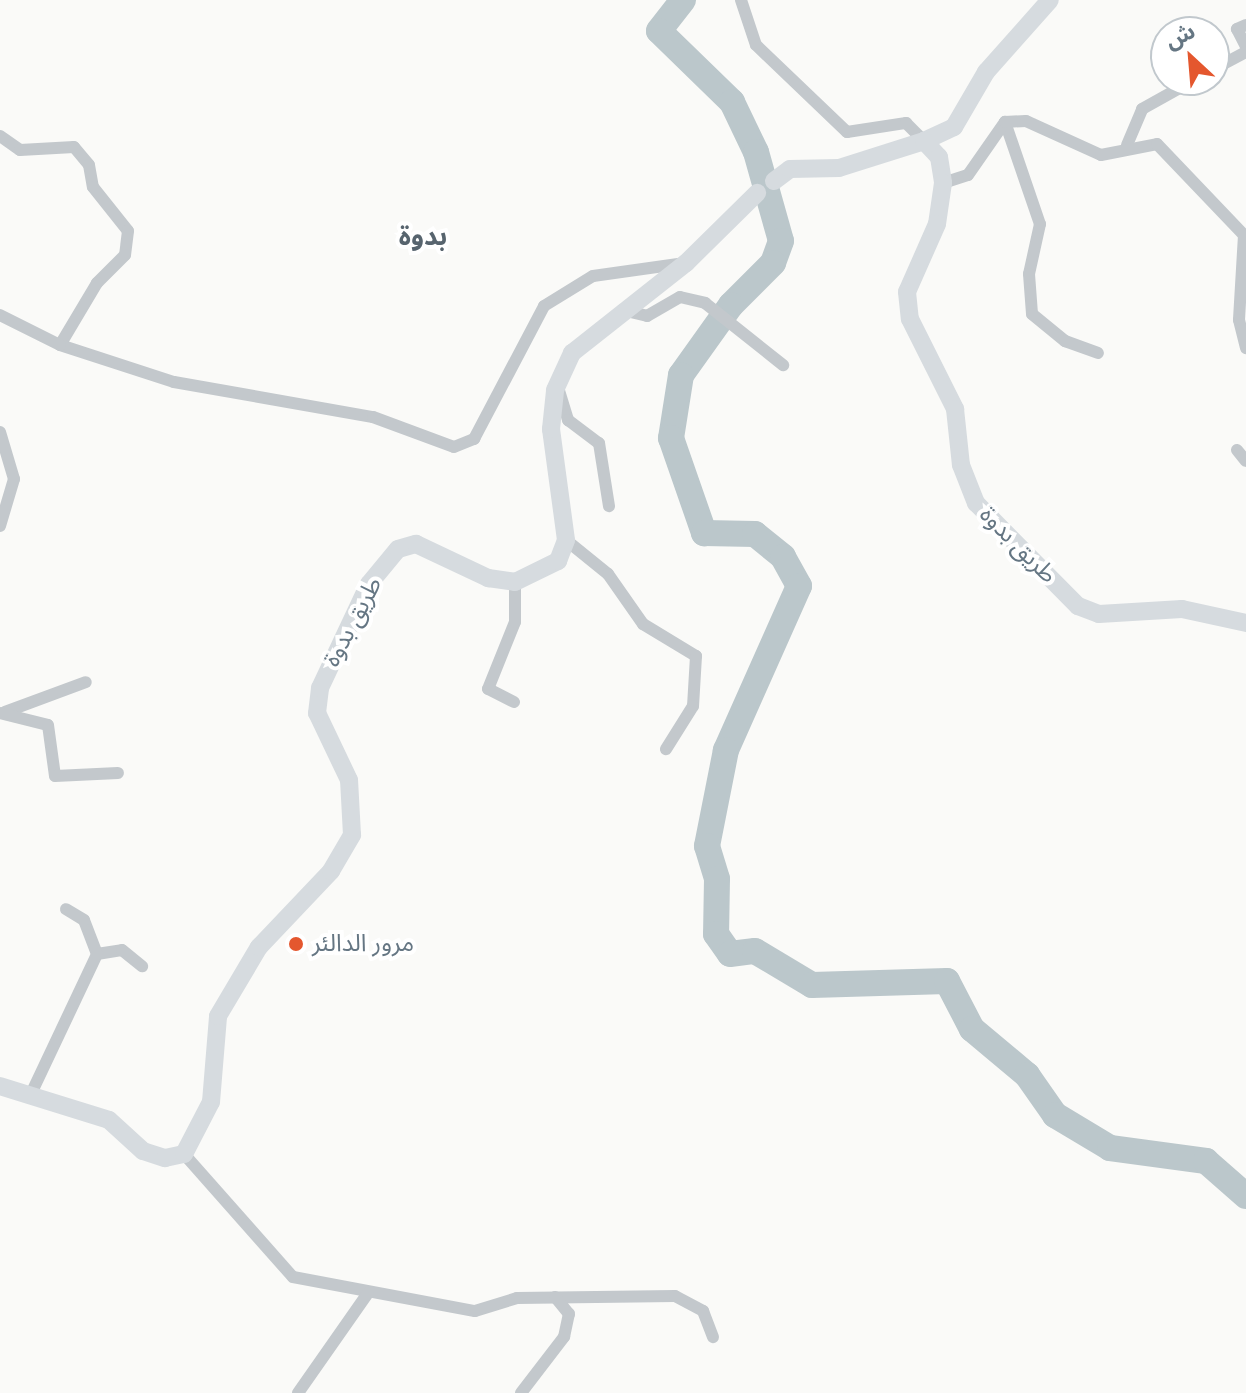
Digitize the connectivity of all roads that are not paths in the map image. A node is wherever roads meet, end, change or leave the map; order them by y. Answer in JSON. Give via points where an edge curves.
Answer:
{"nodes":[{"id":1,"x":741,"y":0,"type":"edge"},
{"id":2,"x":1050,"y":0,"type":"edge"},
{"id":3,"x":1246,"y":25,"type":"edge"},
{"id":4,"x":1246,"y":49,"type":"edge"},
{"id":5,"x":1165,"y":96,"type":"edge"},
{"id":6,"x":1005,"y":122,"type":"junction"},
{"id":7,"x":0,"y":136,"type":"edge"},
{"id":8,"x":924,"y":141,"type":"junction"},
{"id":9,"x":1127,"y":145,"type":"junction"},
{"id":10,"x":774,"y":181,"type":"joint"},
{"id":11,"x":943,"y":183,"type":"junction"},
{"id":12,"x":757,"y":193,"type":"joint"},
{"id":13,"x":1245,"y":236,"type":"edge"},
{"id":14,"x":686,"y":263,"type":"junction"},
{"id":15,"x":622,"y":310,"type":"junction"},
{"id":16,"x":0,"y":315,"type":"edge"},
{"id":17,"x":60,"y":345,"type":"junction"},
{"id":18,"x":1246,"y":348,"type":"edge"},
{"id":19,"x":1098,"y":353,"type":"dead end"},
{"id":20,"x":783,"y":365,"type":"dead end"},
{"id":21,"x":557,"y":384,"type":"junction"},
{"id":22,"x":0,"y":432,"type":"edge"},
{"id":23,"x":1237,"y":450,"type":"dead end"},
{"id":24,"x":1246,"y":461,"type":"edge"},
{"id":25,"x":609,"y":506,"type":"dead end"},
{"id":26,"x":0,"y":526,"type":"edge"},
{"id":27,"x":566,"y":540,"type":"junction"},
{"id":28,"x":515,"y":582,"type":"junction"},
{"id":29,"x":1246,"y":623,"type":"edge"},
{"id":30,"x":86,"y":682,"type":"dead end"},
{"id":31,"x":514,"y":702,"type":"dead end"},
{"id":32,"x":3,"y":713,"type":"edge"},
{"id":33,"x":666,"y":749,"type":"dead end"},
{"id":34,"x":118,"y":773,"type":"dead end"},
{"id":35,"x":66,"y":909,"type":"dead end"},
{"id":36,"x":97,"y":954,"type":"junction"},
{"id":37,"x":142,"y":966,"type":"dead end"},
{"id":38,"x":0,"y":1086,"type":"edge"},
{"id":39,"x":30,"y":1096,"type":"junction"},
{"id":40,"x":184,"y":1154,"type":"junction"},
{"id":41,"x":368,"y":1293,"type":"junction"},
{"id":42,"x":555,"y":1297,"type":"junction"},
{"id":43,"x":713,"y":1337,"type":"dead end"},
{"id":44,"x":298,"y":1393,"type":"edge"},
{"id":45,"x":521,"y":1393,"type":"edge"}],
"edges":[{"from":1,"to":8,"type":"street","via":[[756,45],[847,132],[906,123]]},
{"from":2,"to":8,"type":"street","via":[[986,72],[954,127]]},
{"from":3,"to":4,"type":"street","via":[[1237,29]]},
{"from":5,"to":9,"type":"street","via":[[1142,109]]},
{"from":6,"to":9,"type":"street","via":[[1026,121],[1101,155]]},
{"from":6,"to":11,"type":"street","via":[[968,175]]},
{"from":6,"to":19,"type":"street","via":[[1040,224],[1029,274],[1032,314],[1065,341]]},
{"from":7,"to":17,"type":"street","via":[[20,150],[74,147],[89,165],[93,187],[128,231],[125,255],[97,283]]},
{"from":8,"to":10,"type":"street","via":[[839,168],[790,169]]},
{"from":8,"to":11,"type":"street","name":"طريق بدوة","via":[[939,157]]},
{"from":9,"to":13,"type":"street","via":[[1157,144]]},
{"from":10,"to":12,"type":"street"},
{"from":11,"to":29,"type":"street","name":"طريق بدوة","via":[[937,224],[907,292],[923,354],[955,409],[961,465],[976,503],[1078,606],[1099,614],[1182,609]]},
{"from":12,"to":14,"type":"street"},
{"from":13,"to":18,"type":"street","via":[[1239,320]]},
{"from":14,"to":15,"type":"street"},
{"from":14,"to":17,"type":"street","via":[[593,276],[544,306],[474,439],[454,447],[373,417],[174,382]]},
{"from":15,"to":20,"type":"street","via":[[647,316],[680,297],[705,303]]},
{"from":15,"to":21,"type":"street","via":[[572,353]]},
{"from":16,"to":17,"type":"street"},
{"from":21,"to":25,"type":"street","via":[[568,420],[599,443]]},
{"from":21,"to":27,"type":"street","via":[[551,429]]},
{"from":22,"to":26,"type":"street","via":[[14,479]]},
{"from":23,"to":24,"type":"street"},
{"from":27,"to":28,"type":"street","via":[[558,561]]},
{"from":27,"to":33,"type":"street","via":[[608,574],[643,624],[696,656],[693,706]]},
{"from":28,"to":31,"type":"street","via":[[515,622],[488,689]]},
{"from":28,"to":40,"type":"street","name":"طريق بدوة","via":[[488,578],[416,544],[398,549],[369,584],[320,688],[317,713],[349,780],[352,835],[331,871],[259,947],[218,1016],[211,1102]]},
{"from":30,"to":32,"type":"street"},
{"from":32,"to":34,"type":"street","via":[[48,725],[55,776]]},
{"from":35,"to":36,"type":"street","via":[[84,920]]},
{"from":36,"to":37,"type":"street","via":[[122,950]]},
{"from":36,"to":39,"type":"street"},
{"from":38,"to":39,"type":"street"},
{"from":39,"to":40,"type":"street","via":[[109,1120],[143,1151],[165,1158]]},
{"from":40,"to":41,"type":"street","via":[[293,1277]]},
{"from":41,"to":42,"type":"street","via":[[475,1311]]},
{"from":41,"to":44,"type":"street"},
{"from":42,"to":43,"type":"street","via":[[675,1296],[703,1311]]},
{"from":42,"to":45,"type":"street","via":[[569,1314],[564,1337]]}]}
